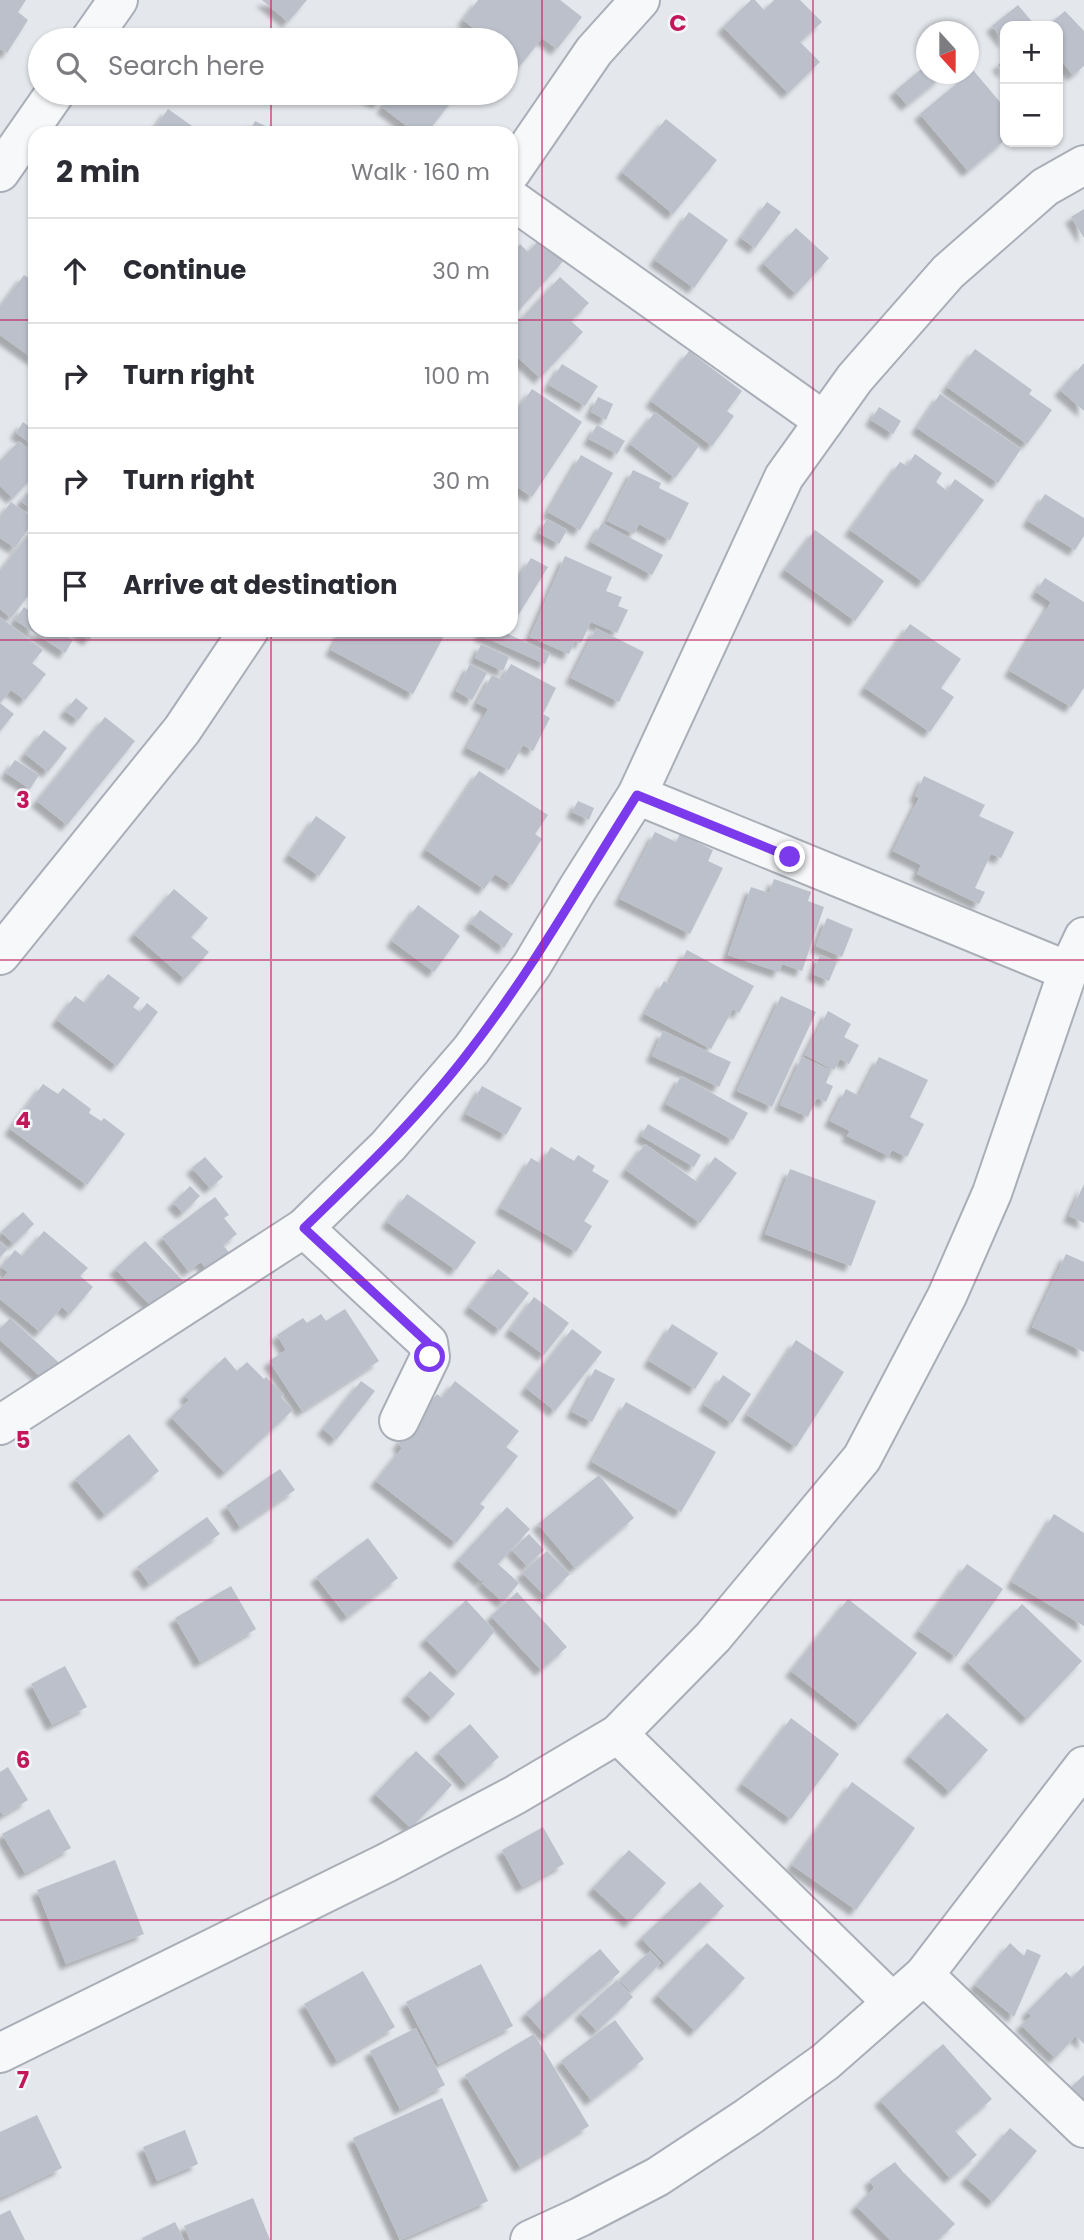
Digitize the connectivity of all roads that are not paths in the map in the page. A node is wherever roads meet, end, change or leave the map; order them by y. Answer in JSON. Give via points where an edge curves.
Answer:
{"nodes":[{"id":1,"x":640,"y":0,"type":"edge"},
{"id":2,"x":47,"y":105,"type":"edge"},
{"id":3,"x":32,"y":126,"type":"edge"},
{"id":4,"x":28,"y":132,"type":"edge"},
{"id":5,"x":518,"y":162,"type":"edge"},
{"id":6,"x":1084,"y":164,"type":"edge"},
{"id":7,"x":0,"y":172,"type":"edge"},
{"id":8,"x":518,"y":204,"type":"edge"},
{"id":9,"x":824,"y":421,"type":"junction"},
{"id":10,"x":244,"y":637,"type":"edge"},
{"id":11,"x":637,"y":795,"type":"junction"},
{"id":12,"x":1084,"y":937,"type":"edge"},
{"id":13,"x":0,"y":955,"type":"edge"},
{"id":14,"x":1068,"y":971,"type":"junction"},
{"id":15,"x":304,"y":1228,"type":"junction"},
{"id":16,"x":399,"y":1421,"type":"dead end"},
{"id":17,"x":0,"y":1425,"type":"edge"},
{"id":18,"x":618,"y":1734,"type":"junction"},
{"id":19,"x":1084,"y":1766,"type":"edge"},
{"id":20,"x":923,"y":1975,"type":"junction"},
{"id":21,"x":892,"y":2002,"type":"junction"},
{"id":22,"x":0,"y":2053,"type":"edge"},
{"id":23,"x":1084,"y":2128,"type":"edge"},
{"id":24,"x":530,"y":2240,"type":"edge"}],
"edges":[{"from":1,"to":5,"type":"street","via":[[594,51]]},
{"from":2,"to":3,"type":"street"},
{"from":4,"to":7,"type":"street"},
{"from":6,"to":9,"type":"street","via":[[1045,187],[948,272]]},
{"from":8,"to":9,"type":"street"},
{"from":9,"to":11,"type":"street","via":[[784,477]]},
{"from":10,"to":13,"type":"street","via":[[182,730]]},
{"from":11,"to":14,"type":"street"},
{"from":11,"to":15,"type":"street","via":[[532,965],[471,1050],[388,1146]]},
{"from":12,"to":14,"type":"street"},
{"from":14,"to":18,"type":"street","via":[[992,1193],[947,1296],[862,1458],[713,1637]]},
{"from":15,"to":16,"type":"street","via":[[428,1343],[430,1357]]},
{"from":15,"to":17,"type":"street"},
{"from":18,"to":21,"type":"street"},
{"from":18,"to":22,"type":"street","via":[[387,1863]]},
{"from":19,"to":20,"type":"street"},
{"from":20,"to":21,"type":"street"},
{"from":20,"to":23,"type":"street"},
{"from":21,"to":24,"type":"street","via":[[825,2062],[657,2178]]}]}
